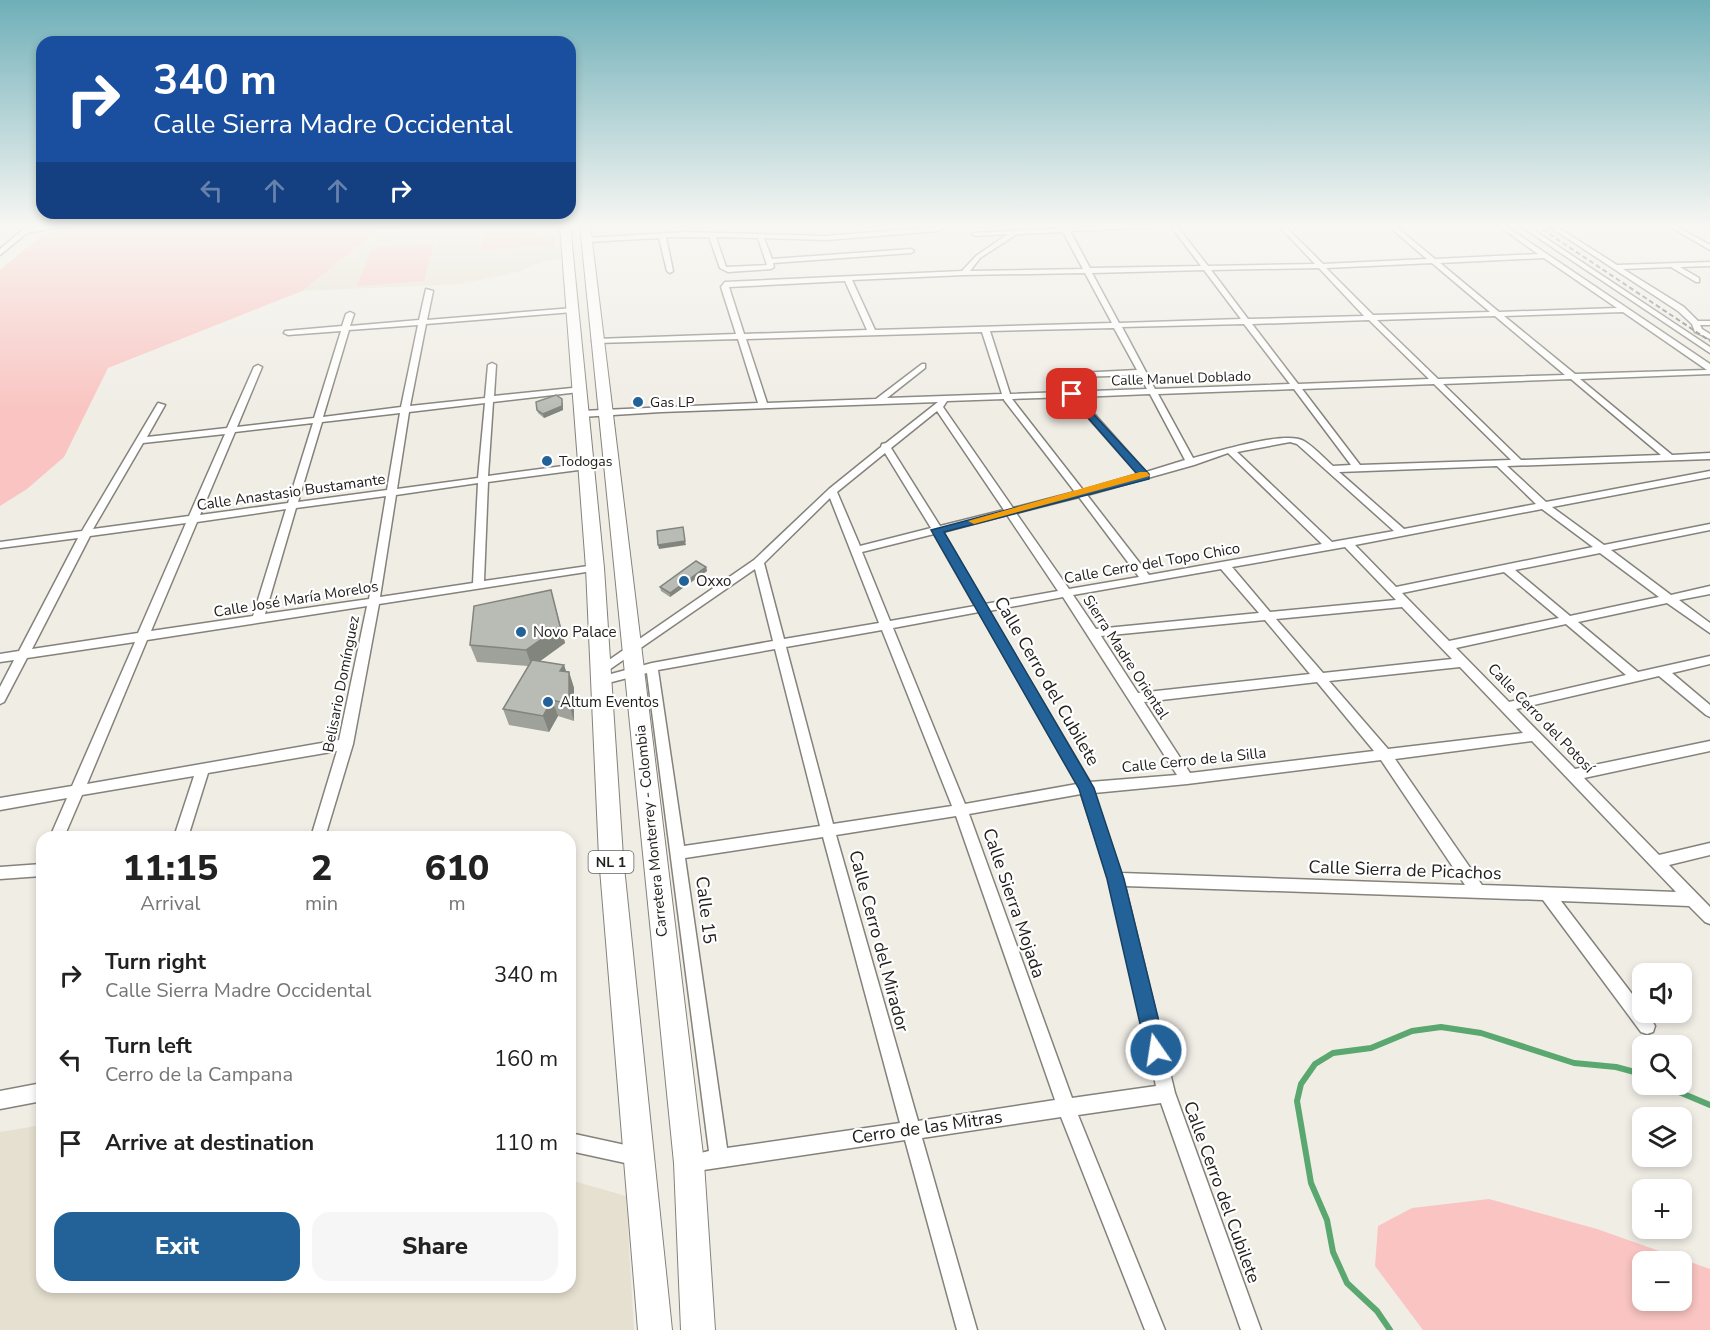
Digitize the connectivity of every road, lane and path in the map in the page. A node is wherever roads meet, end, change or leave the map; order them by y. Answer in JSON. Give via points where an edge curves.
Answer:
{"nodes":[{"id":1,"x":571,"y":287,"type":"edge"},
{"id":2,"x":591,"y":287,"type":"edge"},
{"id":3,"x":725,"y":287,"type":"edge"},
{"id":4,"x":852,"y":287,"type":"edge"},
{"id":5,"x":1096,"y":287,"type":"edge"},
{"id":6,"x":1219,"y":287,"type":"edge"},
{"id":7,"x":1342,"y":287,"type":"edge"},
{"id":8,"x":1466,"y":287,"type":"edge"},
{"id":9,"x":1591,"y":287,"type":"edge"},
{"id":10,"x":1615,"y":287,"type":"edge"},
{"id":11,"x":1647,"y":287,"type":"edge"},
{"id":12,"x":429,"y":291,"type":"dead end"},
{"id":13,"x":573,"y":310,"type":"junction"},
{"id":14,"x":1625,"y":310,"type":"junction"},
{"id":15,"x":350,"y":314,"type":"dead end"},
{"id":16,"x":1500,"y":315,"type":"junction"},
{"id":17,"x":1372,"y":319,"type":"junction"},
{"id":18,"x":421,"y":322,"type":"junction"},
{"id":19,"x":1247,"y":323,"type":"junction"},
{"id":20,"x":1696,"y":323,"type":"junction"},
{"id":21,"x":1709,"y":323,"type":"edge"},
{"id":22,"x":1116,"y":325,"type":"junction"},
{"id":23,"x":345,"y":328,"type":"junction"},
{"id":24,"x":985,"y":329,"type":"junction"},
{"id":25,"x":872,"y":332,"type":"junction"},
{"id":26,"x":288,"y":333,"type":"dead end"},
{"id":27,"x":742,"y":337,"type":"junction"},
{"id":28,"x":1710,"y":337,"type":"edge"},
{"id":29,"x":596,"y":341,"type":"junction"},
{"id":30,"x":1710,"y":351,"type":"edge"},
{"id":31,"x":492,"y":365,"type":"dead end"},
{"id":32,"x":258,"y":366,"type":"dead end"},
{"id":33,"x":922,"y":366,"type":"dead end"},
{"id":34,"x":1710,"y":370,"type":"edge"},
{"id":35,"x":1141,"y":372,"type":"junction"},
{"id":36,"x":1078,"y":375,"type":"dead end"},
{"id":37,"x":1575,"y":377,"type":"junction"},
{"id":38,"x":1435,"y":382,"type":"junction"},
{"id":39,"x":1298,"y":387,"type":"junction"},
{"id":40,"x":579,"y":389,"type":"junction"},
{"id":41,"x":1152,"y":392,"type":"junction"},
{"id":42,"x":1072,"y":394,"type":"junction"},
{"id":43,"x":1007,"y":398,"type":"junction"},
{"id":44,"x":490,"y":400,"type":"junction"},
{"id":45,"x":877,"y":402,"type":"junction"},
{"id":46,"x":942,"y":402,"type":"junction"},
{"id":47,"x":160,"y":405,"type":"dead end"},
{"id":48,"x":763,"y":405,"type":"junction"},
{"id":49,"x":406,"y":410,"type":"junction"},
{"id":50,"x":592,"y":412,"type":"junction"},
{"id":51,"x":319,"y":421,"type":"junction"},
{"id":52,"x":231,"y":431,"type":"junction"},
{"id":53,"x":139,"y":441,"type":"junction"},
{"id":54,"x":885,"y":446,"type":"junction"},
{"id":55,"x":1230,"y":450,"type":"junction"},
{"id":56,"x":1668,"y":456,"type":"junction"},
{"id":57,"x":1710,"y":456,"type":"edge"},
{"id":58,"x":1517,"y":461,"type":"junction"},
{"id":59,"x":1498,"y":462,"type":"junction"},
{"id":60,"x":1191,"y":463,"type":"junction"},
{"id":61,"x":586,"y":466,"type":"junction"},
{"id":62,"x":1357,"y":467,"type":"junction"},
{"id":63,"x":1330,"y":469,"type":"junction"},
{"id":64,"x":1710,"y":474,"type":"edge"},
{"id":65,"x":1145,"y":476,"type":"junction"},
{"id":66,"x":483,"y":481,"type":"junction"},
{"id":67,"x":832,"y":491,"type":"junction"},
{"id":68,"x":393,"y":493,"type":"junction"},
{"id":69,"x":1080,"y":494,"type":"junction"},
{"id":70,"x":1544,"y":506,"type":"junction"},
{"id":71,"x":293,"y":507,"type":"junction"},
{"id":72,"x":1010,"y":512,"type":"junction"},
{"id":73,"x":194,"y":519,"type":"junction"},
{"id":74,"x":1710,"y":527,"type":"edge"},
{"id":75,"x":937,"y":530,"type":"junction"},
{"id":76,"x":86,"y":533,"type":"junction"},
{"id":77,"x":1402,"y":533,"type":"junction"},
{"id":78,"x":1347,"y":543,"type":"junction"},
{"id":79,"x":0,"y":545,"type":"edge"},
{"id":80,"x":1330,"y":546,"type":"junction"},
{"id":81,"x":1601,"y":549,"type":"junction"},
{"id":82,"x":857,"y":550,"type":"junction"},
{"id":83,"x":758,"y":562,"type":"junction"},
{"id":84,"x":1224,"y":565,"type":"junction"},
{"id":85,"x":1505,"y":567,"type":"junction"},
{"id":86,"x":595,"y":568,"type":"junction"},
{"id":87,"x":1147,"y":579,"type":"junction"},
{"id":88,"x":478,"y":586,"type":"junction"},
{"id":89,"x":1710,"y":590,"type":"edge"},
{"id":90,"x":1394,"y":591,"type":"junction"},
{"id":91,"x":1066,"y":593,"type":"junction"},
{"id":92,"x":1669,"y":599,"type":"junction"},
{"id":93,"x":372,"y":603,"type":"junction"},
{"id":94,"x":1405,"y":603,"type":"junction"},
{"id":95,"x":982,"y":608,"type":"junction"},
{"id":96,"x":1267,"y":616,"type":"junction"},
{"id":97,"x":258,"y":619,"type":"junction"},
{"id":98,"x":1567,"y":619,"type":"junction"},
{"id":99,"x":888,"y":625,"type":"junction"},
{"id":100,"x":1710,"y":629,"type":"edge"},
{"id":101,"x":1093,"y":633,"type":"junction"},
{"id":102,"x":143,"y":638,"type":"junction"},
{"id":103,"x":779,"y":644,"type":"junction"},
{"id":104,"x":1446,"y":646,"type":"junction"},
{"id":105,"x":23,"y":655,"type":"junction"},
{"id":106,"x":0,"y":658,"type":"edge"},
{"id":107,"x":1710,"y":660,"type":"edge"},
{"id":108,"x":1463,"y":662,"type":"junction"},
{"id":109,"x":639,"y":663,"type":"junction"},
{"id":110,"x":1661,"y":671,"type":"junction"},
{"id":111,"x":600,"y":676,"type":"junction"},
{"id":112,"x":1636,"y":677,"type":"junction"},
{"id":113,"x":1322,"y":680,"type":"junction"},
{"id":114,"x":1136,"y":698,"type":"junction"},
{"id":115,"x":0,"y":699,"type":"edge"},
{"id":116,"x":1507,"y":707,"type":"junction"},
{"id":117,"x":1710,"y":712,"type":"edge"},
{"id":118,"x":1536,"y":736,"type":"junction"},
{"id":119,"x":346,"y":744,"type":"junction"},
{"id":120,"x":1710,"y":746,"type":"edge"},
{"id":121,"x":1384,"y":755,"type":"junction"},
{"id":122,"x":203,"y":769,"type":"junction"},
{"id":123,"x":1572,"y":775,"type":"junction"},
{"id":124,"x":1187,"y":779,"type":"junction"},
{"id":125,"x":1086,"y":788,"type":"junction"},
{"id":126,"x":77,"y":790,"type":"junction"},
{"id":127,"x":0,"y":804,"type":"edge"},
{"id":128,"x":961,"y":810,"type":"junction"},
{"id":129,"x":60,"y":831,"type":"edge"},
{"id":130,"x":183,"y":831,"type":"edge"},
{"id":131,"x":320,"y":831,"type":"edge"},
{"id":132,"x":828,"y":831,"type":"junction"},
{"id":133,"x":1710,"y":849,"type":"edge"},
{"id":134,"x":679,"y":853,"type":"junction"},
{"id":135,"x":1656,"y":862,"type":"junction"},
{"id":136,"x":36,"y":870,"type":"edge"},
{"id":137,"x":0,"y":873,"type":"edge"},
{"id":138,"x":1116,"y":879,"type":"junction"},
{"id":139,"x":1478,"y":892,"type":"junction"},
{"id":140,"x":1548,"y":896,"type":"junction"},
{"id":141,"x":1692,"y":899,"type":"junction"},
{"id":142,"x":1710,"y":917,"type":"edge"},
{"id":143,"x":1647,"y":1026,"type":"dead end"},
{"id":144,"x":36,"y":1093,"type":"edge"},
{"id":145,"x":1166,"y":1093,"type":"junction"},
{"id":146,"x":0,"y":1100,"type":"edge"},
{"id":147,"x":1066,"y":1107,"type":"junction"},
{"id":148,"x":911,"y":1129,"type":"junction"},
{"id":149,"x":576,"y":1143,"type":"edge"},
{"id":150,"x":640,"y":1157,"type":"junction"},
{"id":151,"x":719,"y":1158,"type":"junction"},
{"id":152,"x":689,"y":1163,"type":"junction"},
{"id":153,"x":655,"y":1330,"type":"edge"},
{"id":154,"x":698,"y":1330,"type":"edge"},
{"id":155,"x":967,"y":1330,"type":"edge"},
{"id":156,"x":1155,"y":1330,"type":"edge"},
{"id":157,"x":1251,"y":1330,"type":"edge"}],
"edges":[{"from":1,"to":13,"type":"main road","name":"Carretera Monterrey - Colombia","number":"NL 1"},
{"from":2,"to":29,"type":"main road","name":"Carretera Monterrey - Colombia","number":"NL 1"},
{"from":3,"to":27,"type":"street"},
{"from":4,"to":25,"type":"street"},
{"from":5,"to":22,"type":"street"},
{"from":6,"to":19,"type":"street"},
{"from":7,"to":17,"type":"street"},
{"from":8,"to":16,"type":"street"},
{"from":9,"to":14,"type":"street"},
{"from":10,"to":30,"type":"street"},
{"from":11,"to":20,"type":"street"},
{"from":12,"to":18,"type":"street","name":"Belisario Domínguez"},
{"from":13,"to":18,"type":"street"},
{"from":13,"to":40,"type":"main road","name":"Carretera Monterrey - Colombia","number":"NL 1"},
{"from":14,"to":16,"type":"street"},
{"from":14,"to":34,"type":"street"},
{"from":15,"to":23,"type":"street"},
{"from":16,"to":17,"type":"street"},
{"from":16,"to":37,"type":"street"},
{"from":17,"to":19,"type":"street"},
{"from":17,"to":38,"type":"street"},
{"from":18,"to":23,"type":"street"},
{"from":18,"to":49,"type":"street","name":"Belisario Domínguez"},
{"from":19,"to":22,"type":"street"},
{"from":19,"to":39,"type":"street"},
{"from":20,"to":21,"type":"street"},
{"from":20,"to":28,"type":"street","via":[[1698,330]]},
{"from":22,"to":24,"type":"street"},
{"from":22,"to":35,"type":"street"},
{"from":23,"to":26,"type":"street"},
{"from":23,"to":51,"type":"street"},
{"from":24,"to":25,"type":"street"},
{"from":24,"to":43,"type":"street"},
{"from":25,"to":27,"type":"street"},
{"from":27,"to":29,"type":"street"},
{"from":27,"to":48,"type":"street"},
{"from":29,"to":50,"type":"main road","name":"Carretera Monterrey - Colombia","number":"NL 1"},
{"from":31,"to":44,"type":"street"},
{"from":32,"to":52,"type":"street"},
{"from":33,"to":45,"type":"street"},
{"from":34,"to":37,"type":"street","name":"Calle Manuel Doblado"},
{"from":35,"to":36,"type":"street"},
{"from":35,"to":41,"type":"street"},
{"from":37,"to":38,"type":"street","name":"Calle Manuel Doblado"},
{"from":37,"to":56,"type":"street"},
{"from":38,"to":39,"type":"street","name":"Calle Manuel Doblado"},
{"from":38,"to":58,"type":"street"},
{"from":39,"to":41,"type":"street","name":"Calle Manuel Doblado"},
{"from":39,"to":62,"type":"street"},
{"from":40,"to":44,"type":"street"},
{"from":40,"to":50,"type":"main road","name":"Carretera Monterrey - Colombia","number":"NL 1"},
{"from":41,"to":42,"type":"street","name":"Calle Manuel Doblado"},
{"from":41,"to":60,"type":"street"},
{"from":42,"to":43,"type":"street","name":"Calle Manuel Doblado"},
{"from":42,"to":65,"type":"street"},
{"from":43,"to":46,"type":"street","name":"Calle Manuel Doblado"},
{"from":43,"to":69,"type":"street"},
{"from":44,"to":49,"type":"street"},
{"from":44,"to":66,"type":"street"},
{"from":45,"to":46,"type":"street","name":"Calle Manuel Doblado"},
{"from":45,"to":48,"type":"street","name":"Calle Manuel Doblado"},
{"from":46,"to":54,"type":"street"},
{"from":46,"to":72,"type":"street","name":"Sierra Madre Oriental"},
{"from":47,"to":53,"type":"street"},
{"from":48,"to":50,"type":"street","name":"Calle Manuel Doblado"},
{"from":49,"to":51,"type":"street"},
{"from":49,"to":68,"type":"street","name":"Belisario Domínguez"},
{"from":50,"to":61,"type":"main road","name":"Carretera Monterrey - Colombia","number":"NL 1"},
{"from":50,"to":109,"type":"main road","name":"Carretera Monterrey - Colombia","number":"NL 1"},
{"from":51,"to":52,"type":"street"},
{"from":51,"to":71,"type":"street"},
{"from":52,"to":53,"type":"street"},
{"from":52,"to":73,"type":"street"},
{"from":53,"to":76,"type":"street"},
{"from":54,"to":67,"type":"street"},
{"from":54,"to":75,"type":"street","name":"Calle Cerro del Cubilete"},
{"from":55,"to":60,"type":"street"},
{"from":55,"to":63,"type":"street","via":[[1294,440]]},
{"from":55,"to":80,"type":"street"},
{"from":56,"to":57,"type":"street"},
{"from":56,"to":58,"type":"street"},
{"from":58,"to":59,"type":"street"},
{"from":59,"to":62,"type":"street"},
{"from":59,"to":70,"type":"street"},
{"from":60,"to":65,"type":"street"},
{"from":61,"to":66,"type":"street","name":"Calle Anastasio Bustamante"},
{"from":61,"to":86,"type":"main road","name":"Carretera Monterrey - Colombia","number":"NL 1"},
{"from":62,"to":63,"type":"street"},
{"from":63,"to":77,"type":"street"},
{"from":64,"to":70,"type":"street","name":"Calle Cerro del Topo Chico"},
{"from":65,"to":69,"type":"street"},
{"from":66,"to":68,"type":"street","name":"Calle Anastasio Bustamante"},
{"from":66,"to":88,"type":"street"},
{"from":67,"to":82,"type":"street","name":"Calle Sierra Mojada"},
{"from":67,"to":83,"type":"street"},
{"from":68,"to":71,"type":"street","name":"Calle Anastasio Bustamante"},
{"from":68,"to":93,"type":"street","name":"Belisario Domínguez"},
{"from":69,"to":72,"type":"street"},
{"from":69,"to":87,"type":"street"},
{"from":70,"to":77,"type":"street","name":"Calle Cerro del Topo Chico"},
{"from":70,"to":81,"type":"street"},
{"from":71,"to":73,"type":"street","name":"Calle Anastasio Bustamante"},
{"from":71,"to":97,"type":"street"},
{"from":72,"to":75,"type":"street"},
{"from":72,"to":91,"type":"street","name":"Sierra Madre Oriental"},
{"from":73,"to":76,"type":"street","name":"Calle Anastasio Bustamante"},
{"from":73,"to":102,"type":"street"},
{"from":74,"to":81,"type":"street"},
{"from":75,"to":82,"type":"street"},
{"from":75,"to":95,"type":"street","name":"Calle Cerro del Cubilete"},
{"from":76,"to":79,"type":"street","name":"Calle Anastasio Bustamante"},
{"from":76,"to":105,"type":"street"},
{"from":77,"to":78,"type":"street","name":"Calle Cerro del Topo Chico"},
{"from":78,"to":80,"type":"street","name":"Calle Cerro del Topo Chico"},
{"from":78,"to":90,"type":"street","name":"Calle Cerro del Potosí"},
{"from":80,"to":84,"type":"street","name":"Calle Cerro del Topo Chico"},
{"from":81,"to":85,"type":"street"},
{"from":81,"to":92,"type":"street"},
{"from":82,"to":99,"type":"street","name":"Calle Sierra Mojada"},
{"from":83,"to":103,"type":"street","name":"Calle Cerro del Mirador"},
{"from":83,"to":109,"type":"street"},
{"from":84,"to":87,"type":"street","name":"Calle Cerro del Topo Chico"},
{"from":84,"to":96,"type":"street"},
{"from":85,"to":90,"type":"street"},
{"from":85,"to":98,"type":"street"},
{"from":86,"to":88,"type":"street","name":"Calle José María Morelos"},
{"from":86,"to":111,"type":"main road","name":"Carretera Monterrey - Colombia","number":"NL 1"},
{"from":87,"to":91,"type":"street","name":"Calle Cerro del Topo Chico"},
{"from":88,"to":93,"type":"street","name":"Calle José María Morelos"},
{"from":89,"to":92,"type":"street"},
{"from":90,"to":94,"type":"street","name":"Calle Cerro del Potosí"},
{"from":91,"to":95,"type":"street","name":"Calle Cerro del Topo Chico"},
{"from":91,"to":101,"type":"street","name":"Sierra Madre Oriental"},
{"from":92,"to":98,"type":"street"},
{"from":92,"to":100,"type":"street"},
{"from":93,"to":97,"type":"street","name":"Calle José María Morelos"},
{"from":93,"to":119,"type":"street","name":"Belisario Domínguez"},
{"from":94,"to":96,"type":"street"},
{"from":94,"to":104,"type":"street","name":"Calle Cerro del Potosí"},
{"from":95,"to":99,"type":"street","name":"Calle Cerro del Topo Chico"},
{"from":95,"to":125,"type":"street","name":"Calle Cerro del Cubilete"},
{"from":96,"to":101,"type":"street"},
{"from":96,"to":113,"type":"street"},
{"from":97,"to":102,"type":"street","name":"Calle José María Morelos"},
{"from":98,"to":104,"type":"street"},
{"from":98,"to":112,"type":"street"},
{"from":99,"to":103,"type":"street","name":"Calle Cerro del Topo Chico"},
{"from":99,"to":128,"type":"street","name":"Calle Sierra Mojada"},
{"from":101,"to":114,"type":"street","name":"Sierra Madre Oriental"},
{"from":102,"to":105,"type":"street","name":"Calle José María Morelos"},
{"from":102,"to":126,"type":"street"},
{"from":103,"to":109,"type":"street","name":"Calle Cerro del Topo Chico"},
{"from":103,"to":132,"type":"street","name":"Calle Cerro del Mirador"},
{"from":104,"to":108,"type":"street","name":"Calle Cerro del Potosí"},
{"from":105,"to":106,"type":"street","name":"Calle José María Morelos"},
{"from":105,"to":115,"type":"street"},
{"from":107,"to":110,"type":"street"},
{"from":108,"to":113,"type":"street"},
{"from":108,"to":116,"type":"street","name":"Calle Cerro del Potosí"},
{"from":109,"to":111,"type":"street","name":"Calle Cerro del Topo Chico"},
{"from":109,"to":111,"type":"street"},
{"from":109,"to":134,"type":"street","name":"Calle 15"},
{"from":109,"to":152,"type":"main road","name":"Carretera Monterrey - Colombia","number":"NL 1"},
{"from":110,"to":112,"type":"street"},
{"from":110,"to":117,"type":"street"},
{"from":111,"to":150,"type":"main road","name":"Carretera Monterrey - Colombia","number":"NL 1","via":[[610,857]]},
{"from":112,"to":116,"type":"street"},
{"from":113,"to":114,"type":"street"},
{"from":113,"to":121,"type":"street"},
{"from":114,"to":124,"type":"street","name":"Sierra Madre Oriental"},
{"from":116,"to":118,"type":"street","name":"Calle Cerro del Potosí"},
{"from":118,"to":121,"type":"street","name":"Calle Cerro de la Silla"},
{"from":118,"to":123,"type":"street","name":"Calle Cerro del Potosí"},
{"from":119,"to":122,"type":"street"},
{"from":119,"to":131,"type":"street","name":"Belisario Domínguez"},
{"from":120,"to":123,"type":"street"},
{"from":121,"to":124,"type":"street","name":"Calle Cerro de la Silla"},
{"from":121,"to":139,"type":"street"},
{"from":122,"to":126,"type":"street"},
{"from":122,"to":130,"type":"street"},
{"from":123,"to":135,"type":"street","name":"Calle Cerro del Potosí"},
{"from":124,"to":125,"type":"street","name":"Calle Cerro de la Silla"},
{"from":125,"to":128,"type":"street","name":"Calle Cerro de la Silla"},
{"from":125,"to":138,"type":"street","name":"Calle Cerro del Cubilete"},
{"from":126,"to":127,"type":"street"},
{"from":126,"to":129,"type":"street"},
{"from":128,"to":132,"type":"street","name":"Calle Cerro de la Silla"},
{"from":128,"to":147,"type":"street","name":"Calle Sierra Mojada"},
{"from":132,"to":134,"type":"street","name":"Calle Cerro de la Silla"},
{"from":132,"to":148,"type":"street","name":"Calle Cerro del Mirador"},
{"from":133,"to":135,"type":"street"},
{"from":134,"to":151,"type":"street","name":"Calle 15"},
{"from":135,"to":141,"type":"street","name":"Calle Cerro del Potosí"},
{"from":136,"to":137,"type":"street"},
{"from":138,"to":139,"type":"street","name":"Calle Sierra de Picachos"},
{"from":138,"to":145,"type":"street","name":"Calle Cerro del Cubilete"},
{"from":139,"to":140,"type":"street","name":"Calle Sierra de Picachos"},
{"from":140,"to":141,"type":"street","name":"Calle Sierra de Picachos"},
{"from":140,"to":143,"type":"street"},
{"from":141,"to":142,"type":"street","name":"Calle Cerro del Potosí"},
{"from":144,"to":146,"type":"street"},
{"from":145,"to":147,"type":"street","name":"Cerro de las Mitras"},
{"from":145,"to":157,"type":"street","name":"Calle Cerro del Cubilete"},
{"from":147,"to":148,"type":"street","name":"Cerro de las Mitras"},
{"from":147,"to":156,"type":"street","name":"Calle Sierra Mojada"},
{"from":148,"to":151,"type":"street","name":"Cerro de las Mitras"},
{"from":148,"to":155,"type":"street","name":"Calle Cerro del Mirador"},
{"from":149,"to":150,"type":"street"},
{"from":150,"to":153,"type":"main road","name":"Carretera Monterrey - Colombia","number":"NL 1"},
{"from":151,"to":152,"type":"street","name":"Cerro de las Mitras"},
{"from":152,"to":154,"type":"main road","name":"Carretera Monterrey - Colombia","number":"NL 1"}]}
